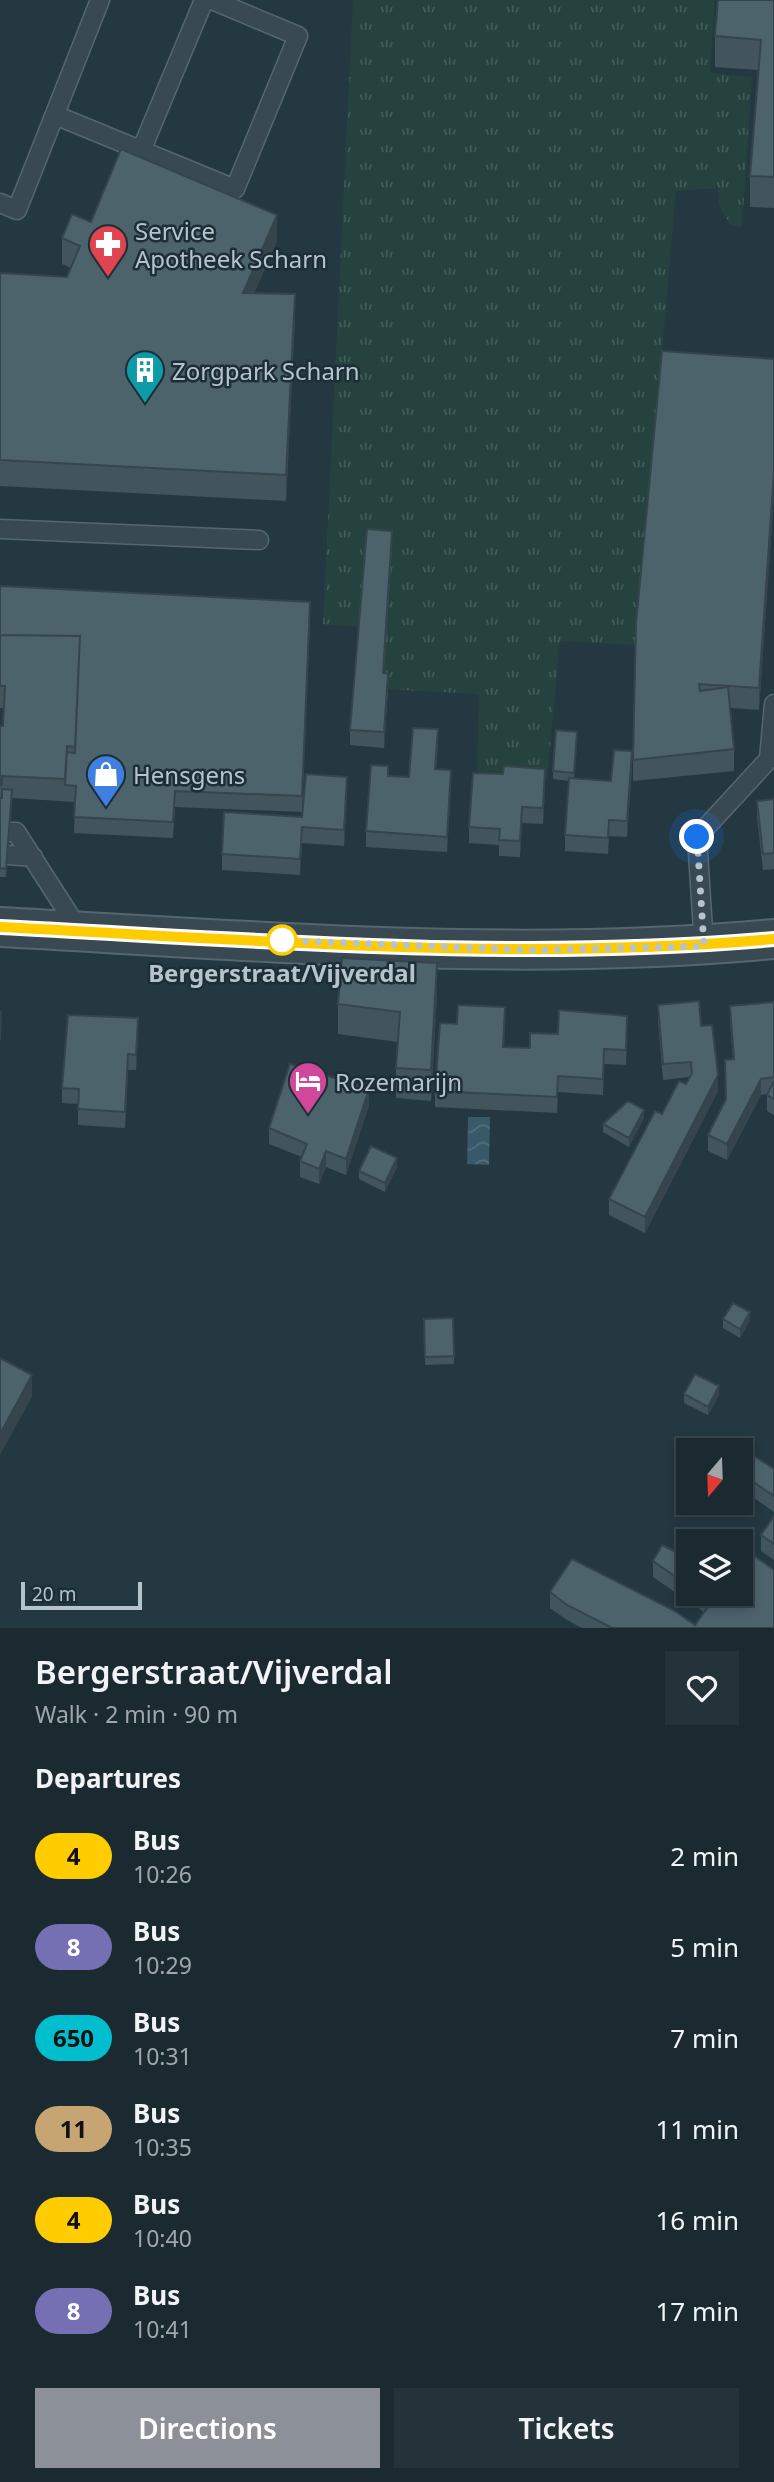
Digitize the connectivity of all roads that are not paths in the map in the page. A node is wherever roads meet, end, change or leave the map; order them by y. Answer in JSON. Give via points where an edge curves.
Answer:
{"nodes":[{"id":1,"x":100,"y":0,"type":"edge"},
{"id":2,"x":204,"y":0,"type":"edge"},
{"id":3,"x":212,"y":0,"type":"edge"},
{"id":4,"x":55,"y":115,"type":"junction"},
{"id":5,"x":141,"y":151,"type":"junction"},
{"id":6,"x":0,"y":203,"type":"edge"},
{"id":7,"x":0,"y":529,"type":"edge"},
{"id":8,"x":259,"y":540,"type":"dead end"},
{"id":9,"x":774,"y":704,"type":"edge"},
{"id":10,"x":9,"y":832,"type":"edge"},
{"id":11,"x":8,"y":855,"type":"edge"},
{"id":12,"x":33,"y":857,"type":"junction"},
{"id":13,"x":0,"y":927,"type":"edge"},
{"id":14,"x":79,"y":931,"type":"junction"},
{"id":15,"x":774,"y":939,"type":"edge"},
{"id":16,"x":704,"y":946,"type":"junction"}],
"edges":[{"from":1,"to":4,"type":"lane"},
{"from":2,"to":5,"type":"lane"},
{"from":3,"to":5,"type":"lane","via":[[298,36],[235,189]]},
{"from":4,"to":5,"type":"lane"},
{"from":4,"to":6,"type":"lane","via":[[17,210]]},
{"from":7,"to":8,"type":"lane"},
{"from":9,"to":16,"type":"lane","via":[[769,759],[697,837]]},
{"from":10,"to":12,"type":"lane","via":[[16,832]]},
{"from":11,"to":12,"type":"lane"},
{"from":12,"to":14,"type":"lane"},
{"from":13,"to":14,"type":"street"},
{"from":14,"to":16,"type":"street","via":[[492,949]]},
{"from":15,"to":16,"type":"street"}]}
